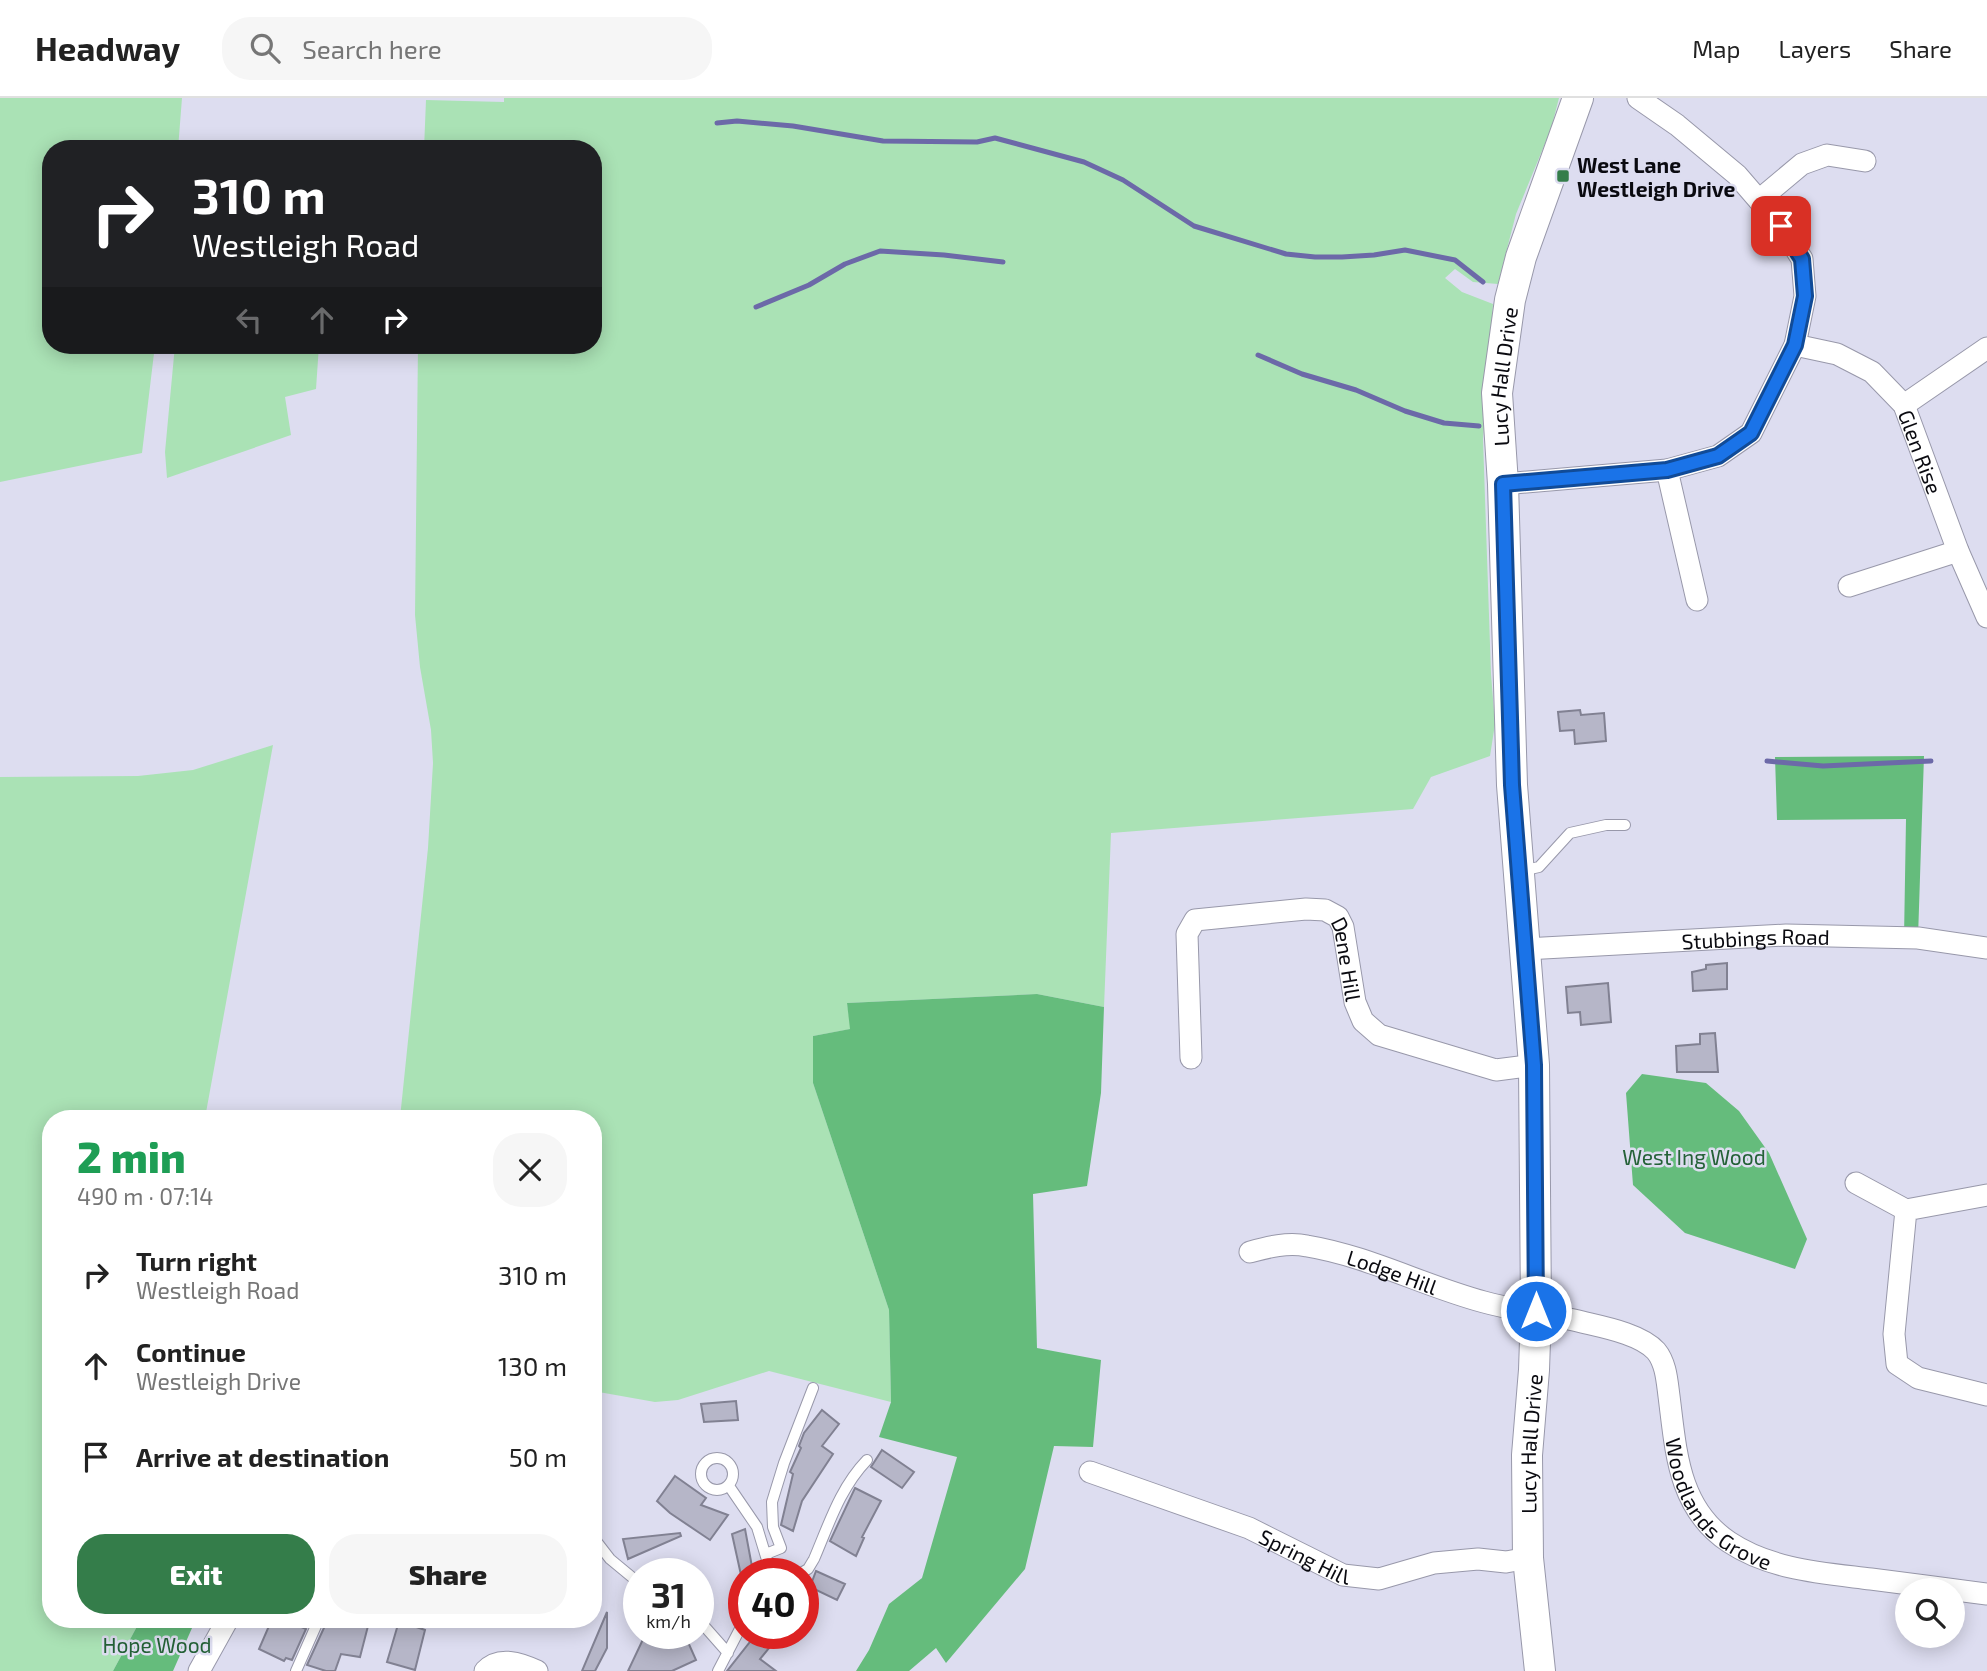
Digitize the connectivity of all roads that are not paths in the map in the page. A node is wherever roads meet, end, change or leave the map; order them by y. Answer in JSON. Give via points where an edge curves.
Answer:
{"nodes":[{"id":1,"x":1578,"y":98,"type":"edge"},
{"id":2,"x":1638,"y":98,"type":"edge"},
{"id":3,"x":1865,"y":161,"type":"dead end"},
{"id":4,"x":1759,"y":200,"type":"junction"},
{"id":5,"x":1795,"y":345,"type":"junction"},
{"id":6,"x":1987,"y":348,"type":"edge"},
{"id":7,"x":1903,"y":405,"type":"junction"},
{"id":8,"x":1667,"y":470,"type":"junction"},
{"id":9,"x":1503,"y":484,"type":"junction"},
{"id":10,"x":1958,"y":551,"type":"junction"},
{"id":11,"x":1849,"y":586,"type":"dead end"},
{"id":12,"x":1697,"y":600,"type":"dead end"},
{"id":13,"x":1987,"y":617,"type":"edge"},
{"id":14,"x":1625,"y":825,"type":"dead end"},
{"id":15,"x":1519,"y":871,"type":"junction"},
{"id":16,"x":1987,"y":948,"type":"edge"},
{"id":17,"x":1525,"y":949,"type":"junction"},
{"id":18,"x":1191,"y":1058,"type":"dead end"},
{"id":19,"x":1534,"y":1065,"type":"junction"},
{"id":20,"x":1856,"y":1183,"type":"dead end"},
{"id":21,"x":1987,"y":1195,"type":"edge"},
{"id":22,"x":1906,"y":1210,"type":"junction"},
{"id":23,"x":1250,"y":1252,"type":"dead end"},
{"id":24,"x":1536,"y":1311,"type":"junction"},
{"id":25,"x":813,"y":1388,"type":"dead end"},
{"id":26,"x":1987,"y":1395,"type":"edge"},
{"id":27,"x":867,"y":1460,"type":"dead end"},
{"id":28,"x":1090,"y":1472,"type":"dead end"},
{"id":29,"x":729,"y":1486,"type":"dead end"},
{"id":30,"x":602,"y":1549,"type":"edge"},
{"id":31,"x":766,"y":1554,"type":"junction"},
{"id":32,"x":767,"y":1558,"type":"edge"},
{"id":33,"x":814,"y":1558,"type":"edge"},
{"id":34,"x":1528,"y":1558,"type":"junction"},
{"id":35,"x":623,"y":1570,"type":"edge"},
{"id":36,"x":1987,"y":1594,"type":"edge"},
{"id":37,"x":223,"y":1628,"type":"edge"},
{"id":38,"x":315,"y":1628,"type":"edge"},
{"id":39,"x":714,"y":1637,"type":"edge"},
{"id":40,"x":730,"y":1649,"type":"edge"},
{"id":41,"x":728,"y":1653,"type":"junction"},
{"id":42,"x":200,"y":1671,"type":"edge"},
{"id":43,"x":296,"y":1671,"type":"edge"},
{"id":44,"x":485,"y":1671,"type":"edge"},
{"id":45,"x":537,"y":1671,"type":"edge"},
{"id":46,"x":718,"y":1671,"type":"edge"},
{"id":47,"x":1540,"y":1671,"type":"edge"}],
"edges":[{"from":1,"to":9,"type":"street","name":"Lucy Hall Drive","via":[[1510,300],[1497,393]]},
{"from":2,"to":4,"type":"street","via":[[1737,175]]},
{"from":3,"to":4,"type":"street","via":[[1826,155],[1802,164]]},
{"from":4,"to":5,"type":"street","via":[[1802,259],[1805,296]]},
{"from":5,"to":7,"type":"street","name":"Glen Rise","via":[[1837,354],[1872,372]]},
{"from":5,"to":8,"type":"street","via":[[1751,433],[1718,456]]},
{"from":6,"to":7,"type":"street"},
{"from":7,"to":10,"type":"street","name":"Glen Rise"},
{"from":8,"to":9,"type":"street"},
{"from":8,"to":12,"type":"street"},
{"from":9,"to":15,"type":"street","name":"Lucy Hall Drive"},
{"from":10,"to":11,"type":"street"},
{"from":10,"to":13,"type":"street","name":"Glen Rise"},
{"from":14,"to":15,"type":"lane","via":[[1570,833],[1539,866]]},
{"from":15,"to":17,"type":"street","name":"Lucy Hall Drive"},
{"from":16,"to":17,"type":"street","name":"Stubbings Road","via":[[1918,937],[1786,935]]},
{"from":17,"to":19,"type":"street","name":"Lucy Hall Drive"},
{"from":18,"to":19,"type":"street","name":"Dene Hill","via":[[1187,934],[1195,920],[1306,908],[1338,917],[1355,1002],[1363,1021],[1379,1035],[1496,1070]]},
{"from":19,"to":24,"type":"street","name":"Lucy Hall Drive"},
{"from":20,"to":22,"type":"street"},
{"from":21,"to":22,"type":"street"},
{"from":22,"to":26,"type":"street","via":[[1894,1334],[1897,1364],[1918,1378]]},
{"from":23,"to":24,"type":"street","name":"Lodge Hill","via":[[1305,1245],[1484,1302]]},
{"from":24,"to":34,"type":"street","name":"Lucy Hall Drive","via":[[1527,1455]]},
{"from":24,"to":36,"type":"street","name":"Woodlands Grove","via":[[1612,1329],[1655,1351],[1665,1370],[1685,1488],[1696,1510],[1730,1543],[1792,1568]]},
{"from":25,"to":31,"type":"lane","via":[[772,1503],[773,1527],[781,1548]]},
{"from":27,"to":33,"type":"lane","via":[[841,1495]]},
{"from":28,"to":34,"type":"street","name":"Spring Hill","via":[[1249,1528],[1343,1575],[1379,1579],[1434,1563]]},
{"from":29,"to":31,"type":"lane","via":[[757,1527]]},
{"from":30,"to":35,"type":"lane"},
{"from":31,"to":32,"type":"lane"},
{"from":34,"to":47,"type":"street","name":"Lucy Hall Drive"},
{"from":37,"to":42,"type":"street"},
{"from":38,"to":43,"type":"lane"},
{"from":39,"to":41,"type":"lane"},
{"from":40,"to":41,"type":"lane"},
{"from":41,"to":46,"type":"lane"},
{"from":44,"to":45,"type":"street","via":[[498,1662]]}]}
